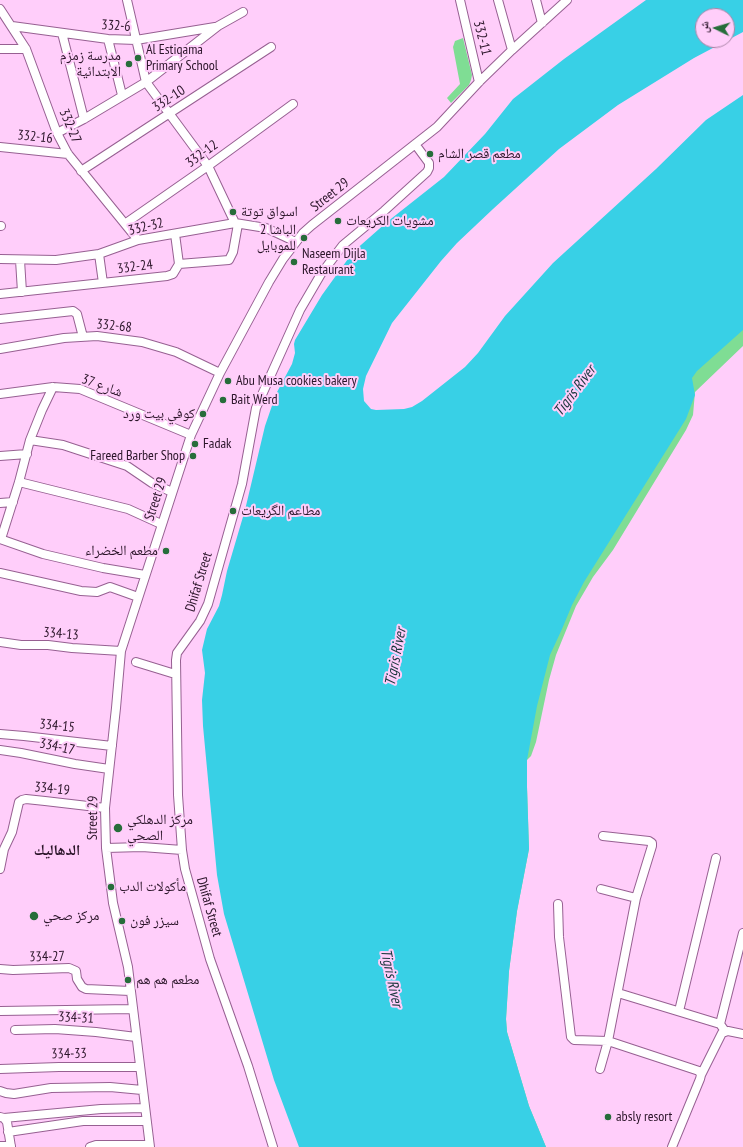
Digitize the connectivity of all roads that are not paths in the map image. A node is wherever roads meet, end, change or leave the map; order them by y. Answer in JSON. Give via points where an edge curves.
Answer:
{"nodes":[{"id":1,"x":127,"y":0,"type":"edge"},
{"id":2,"x":460,"y":0,"type":"edge"},
{"id":3,"x":498,"y":0,"type":"edge"},
{"id":4,"x":536,"y":0,"type":"edge"},
{"id":5,"x":567,"y":0,"type":"edge"},
{"id":6,"x":0,"y":9,"type":"edge"},
{"id":7,"x":243,"y":12,"type":"dead end"},
{"id":8,"x":542,"y":23,"type":"junction"},
{"id":9,"x":12,"y":26,"type":"junction"},
{"id":10,"x":218,"y":26,"type":"junction"},
{"id":11,"x":62,"y":34,"type":"junction"},
{"id":12,"x":108,"y":39,"type":"junction"},
{"id":13,"x":136,"y":40,"type":"junction"},
{"id":14,"x":271,"y":47,"type":"dead end"},
{"id":15,"x":0,"y":48,"type":"edge"},
{"id":16,"x":26,"y":49,"type":"junction"},
{"id":17,"x":512,"y":50,"type":"junction"},
{"id":18,"x":146,"y":82,"type":"junction"},
{"id":19,"x":479,"y":82,"type":"junction"},
{"id":20,"x":122,"y":95,"type":"junction"},
{"id":21,"x":293,"y":104,"type":"dead end"},
{"id":22,"x":170,"y":114,"type":"junction"},
{"id":23,"x":84,"y":119,"type":"junction"},
{"id":24,"x":57,"y":133,"type":"junction"},
{"id":25,"x":416,"y":144,"type":"junction"},
{"id":26,"x":0,"y":146,"type":"edge"},
{"id":27,"x":68,"y":154,"type":"junction"},
{"id":28,"x":208,"y":166,"type":"junction"},
{"id":29,"x":81,"y":172,"type":"junction"},
{"id":30,"x":126,"y":223,"type":"junction"},
{"id":31,"x":237,"y":223,"type":"junction"},
{"id":32,"x":175,"y":234,"type":"junction"},
{"id":33,"x":138,"y":240,"type":"junction"},
{"id":34,"x":296,"y":242,"type":"junction"},
{"id":35,"x":99,"y":254,"type":"junction"},
{"id":36,"x":0,"y":259,"type":"edge"},
{"id":37,"x":20,"y":260,"type":"junction"},
{"id":38,"x":179,"y":264,"type":"junction"},
{"id":39,"x":103,"y":283,"type":"junction"},
{"id":40,"x":22,"y":292,"type":"junction"},
{"id":41,"x":0,"y":294,"type":"edge"},
{"id":42,"x":0,"y":319,"type":"edge"},
{"id":43,"x":83,"y":337,"type":"junction"},
{"id":44,"x":0,"y":349,"type":"edge"},
{"id":45,"x":220,"y":373,"type":"junction"},
{"id":46,"x":53,"y":387,"type":"junction"},
{"id":47,"x":0,"y":394,"type":"edge"},
{"id":48,"x":191,"y":435,"type":"junction"},
{"id":49,"x":30,"y":440,"type":"junction"},
{"id":50,"x":27,"y":454,"type":"junction"},
{"id":51,"x":0,"y":456,"type":"edge"},
{"id":52,"x":19,"y":482,"type":"junction"},
{"id":53,"x":172,"y":492,"type":"junction"},
{"id":54,"x":13,"y":502,"type":"junction"},
{"id":55,"x":0,"y":503,"type":"edge"},
{"id":56,"x":161,"y":524,"type":"junction"},
{"id":57,"x":1,"y":539,"type":"edge"},
{"id":58,"x":0,"y":573,"type":"edge"},
{"id":59,"x":144,"y":575,"type":"junction"},
{"id":60,"x":138,"y":597,"type":"junction"},
{"id":61,"x":0,"y":642,"type":"edge"},
{"id":62,"x":121,"y":650,"type":"junction"},
{"id":63,"x":136,"y":662,"type":"dead end"},
{"id":64,"x":175,"y":674,"type":"junction"},
{"id":65,"x":0,"y":734,"type":"edge"},
{"id":66,"x":112,"y":746,"type":"junction"},
{"id":67,"x":0,"y":750,"type":"edge"},
{"id":68,"x":109,"y":769,"type":"junction"},
{"id":69,"x":104,"y":808,"type":"junction"},
{"id":70,"x":603,"y":836,"type":"dead end"},
{"id":71,"x":106,"y":848,"type":"junction"},
{"id":72,"x":182,"y":850,"type":"junction"},
{"id":73,"x":716,"y":858,"type":"dead end"},
{"id":74,"x":0,"y":869,"type":"edge"},
{"id":75,"x":601,"y":889,"type":"dead end"},
{"id":76,"x":636,"y":898,"type":"junction"},
{"id":77,"x":558,"y":904,"type":"dead end"},
{"id":78,"x":743,"y":933,"type":"edge"},
{"id":79,"x":0,"y":969,"type":"edge"},
{"id":80,"x":130,"y":991,"type":"junction"},
{"id":81,"x":618,"y":993,"type":"junction"},
{"id":82,"x":132,"y":1009,"type":"junction"},
{"id":83,"x":0,"y":1011,"type":"edge"},
{"id":84,"x":678,"y":1011,"type":"junction"},
{"id":85,"x":723,"y":1027,"type":"junction"},
{"id":86,"x":15,"y":1030,"type":"dead end"},
{"id":87,"x":743,"y":1034,"type":"edge"},
{"id":88,"x":136,"y":1037,"type":"junction"},
{"id":89,"x":608,"y":1041,"type":"junction"},
{"id":90,"x":139,"y":1067,"type":"junction"},
{"id":91,"x":0,"y":1069,"type":"edge"},
{"id":92,"x":600,"y":1069,"type":"dead end"},
{"id":93,"x":701,"y":1075,"type":"junction"},
{"id":94,"x":0,"y":1090,"type":"edge"},
{"id":95,"x":142,"y":1090,"type":"junction"},
{"id":96,"x":144,"y":1108,"type":"junction"},
{"id":97,"x":2,"y":1117,"type":"edge"},
{"id":98,"x":146,"y":1121,"type":"junction"},
{"id":99,"x":8,"y":1132,"type":"junction"},
{"id":100,"x":0,"y":1146,"type":"edge"},
{"id":101,"x":11,"y":1146,"type":"edge"},
{"id":102,"x":149,"y":1146,"type":"edge"},
{"id":103,"x":90,"y":1147,"type":"edge"},
{"id":104,"x":273,"y":1147,"type":"edge"},
{"id":105,"x":672,"y":1147,"type":"edge"}],
"edges":[{"from":1,"to":13,"type":"street"},
{"from":2,"to":19,"type":"street","name":"332-11"},
{"from":3,"to":17,"type":"street"},
{"from":4,"to":8,"type":"street"},
{"from":5,"to":8,"type":"street","name":"Street 29"},
{"from":6,"to":9,"type":"street","name":"332-27"},
{"from":7,"to":10,"type":"street"},
{"from":8,"to":17,"type":"street","name":"Street 29"},
{"from":9,"to":11,"type":"street","name":"332-6"},
{"from":9,"to":16,"type":"street","name":"332-27"},
{"from":10,"to":13,"type":"street","name":"332-6"},
{"from":10,"to":18,"type":"street"},
{"from":11,"to":12,"type":"street","name":"332-6"},
{"from":11,"to":23,"type":"street"},
{"from":12,"to":13,"type":"street","name":"332-6"},
{"from":12,"to":20,"type":"street"},
{"from":13,"to":18,"type":"street"},
{"from":14,"to":22,"type":"street","name":"332-10"},
{"from":15,"to":16,"type":"street"},
{"from":16,"to":24,"type":"street","name":"332-27"},
{"from":17,"to":19,"type":"street","name":"Street 29"},
{"from":18,"to":20,"type":"street"},
{"from":18,"to":22,"type":"street"},
{"from":19,"to":25,"type":"street","name":"Street 29","via":[[437,127]]},
{"from":20,"to":23,"type":"street"},
{"from":21,"to":28,"type":"street","name":"332-12"},
{"from":22,"to":28,"type":"street"},
{"from":22,"to":29,"type":"street","name":"332-10"},
{"from":23,"to":24,"type":"street"},
{"from":24,"to":27,"type":"street","name":"332-27"},
{"from":25,"to":34,"type":"street","name":"Street 29","via":[[312,225]]},
{"from":25,"to":64,"type":"street","name":"Dhifaf Street","via":[[429,163],[427,172],[343,246],[321,274],[297,317],[256,408],[242,484],[208,604],[200,621],[177,653]]},
{"from":26,"to":27,"type":"street","name":"332-16"},
{"from":27,"to":29,"type":"street","name":"332-27"},
{"from":28,"to":30,"type":"street","name":"332-12"},
{"from":28,"to":31,"type":"street"},
{"from":29,"to":30,"type":"street","name":"332-27"},
{"from":30,"to":33,"type":"street","name":"332-27"},
{"from":31,"to":32,"type":"street","name":"332-32"},
{"from":31,"to":34,"type":"street","name":"332-32","via":[[266,228]]},
{"from":31,"to":38,"type":"street","via":[[233,252],[229,260]]},
{"from":32,"to":33,"type":"street","name":"332-32"},
{"from":32,"to":38,"type":"street"},
{"from":33,"to":35,"type":"street","name":"332-32"},
{"from":34,"to":45,"type":"street","name":"Street 29","via":[[275,272]]},
{"from":35,"to":37,"type":"street","name":"332-32","via":[[56,260]]},
{"from":35,"to":39,"type":"street"},
{"from":36,"to":37,"type":"street","name":"332-32"},
{"from":37,"to":40,"type":"street"},
{"from":38,"to":39,"type":"street","name":"332-24","via":[[174,274]]},
{"from":39,"to":40,"type":"street","name":"332-24"},
{"from":40,"to":41,"type":"street","name":"332-24"},
{"from":42,"to":43,"type":"street","via":[[73,311],[77,314]]},
{"from":43,"to":44,"type":"street","name":"332-68"},
{"from":43,"to":45,"type":"street","name":"332-68","via":[[97,336],[142,342],[176,352]]},
{"from":45,"to":48,"type":"street","name":"Street 29"},
{"from":46,"to":47,"type":"street","name":"شارع 37"},
{"from":46,"to":48,"type":"street","name":"شارع 37","via":[[80,389]]},
{"from":46,"to":49,"type":"street"},
{"from":48,"to":53,"type":"street","name":"Street 29"},
{"from":49,"to":50,"type":"street"},
{"from":49,"to":53,"type":"street","via":[[63,445],[127,466],[152,483]]},
{"from":50,"to":51,"type":"street"},
{"from":50,"to":52,"type":"street"},
{"from":52,"to":54,"type":"street"},
{"from":52,"to":56,"type":"street","via":[[128,509]]},
{"from":53,"to":56,"type":"street","name":"Street 29"},
{"from":54,"to":55,"type":"street"},
{"from":54,"to":57,"type":"street"},
{"from":56,"to":59,"type":"street","name":"Street 29"},
{"from":57,"to":59,"type":"street","via":[[44,554]]},
{"from":58,"to":60,"type":"street","via":[[82,591],[97,592],[110,587]]},
{"from":59,"to":60,"type":"street","name":"Street 29"},
{"from":60,"to":62,"type":"street","name":"Street 29"},
{"from":61,"to":62,"type":"street","name":"334-13"},
{"from":62,"to":66,"type":"street","name":"Street 29"},
{"from":63,"to":64,"type":"street"},
{"from":64,"to":72,"type":"street","name":"Dhifaf Street"},
{"from":65,"to":66,"type":"street","name":"334-15"},
{"from":66,"to":68,"type":"street","name":"Street 29"},
{"from":67,"to":68,"type":"street","name":"334-17"},
{"from":68,"to":69,"type":"street","name":"Street 29"},
{"from":69,"to":71,"type":"street","name":"Street 29"},
{"from":69,"to":74,"type":"street","name":"334-19","via":[[22,800],[19,802],[12,832],[4,849]]},
{"from":70,"to":76,"type":"street","via":[[652,843]]},
{"from":71,"to":72,"type":"street"},
{"from":71,"to":80,"type":"street","name":"Street 29","via":[[113,903],[128,967]]},
{"from":72,"to":104,"type":"street","name":"Dhifaf Street","via":[[210,959],[248,1066]]},
{"from":73,"to":84,"type":"street"},
{"from":75,"to":76,"type":"street"},
{"from":76,"to":81,"type":"street"},
{"from":77,"to":89,"type":"street","via":[[559,937],[571,1037],[574,1040]]},
{"from":78,"to":85,"type":"street"},
{"from":79,"to":80,"type":"street","name":"334-27","via":[[69,968],[76,971],[77,978],[86,989]]},
{"from":80,"to":82,"type":"street","name":"Street 29"},
{"from":81,"to":84,"type":"street"},
{"from":81,"to":89,"type":"street"},
{"from":82,"to":83,"type":"street"},
{"from":82,"to":88,"type":"street","name":"Street 29"},
{"from":84,"to":85,"type":"street"},
{"from":85,"to":87,"type":"street"},
{"from":85,"to":93,"type":"street"},
{"from":86,"to":88,"type":"street","name":"334-31","via":[[55,1029]]},
{"from":88,"to":90,"type":"street","name":"Street 29"},
{"from":89,"to":92,"type":"street"},
{"from":89,"to":93,"type":"street","via":[[699,1071]]},
{"from":90,"to":91,"type":"street","name":"334-33"},
{"from":90,"to":95,"type":"street","name":"Street 29"},
{"from":93,"to":105,"type":"street"},
{"from":94,"to":95,"type":"street","via":[[14,1094],[58,1088],[110,1087]]},
{"from":95,"to":96,"type":"street","name":"Street 29"},
{"from":96,"to":97,"type":"street"},
{"from":96,"to":98,"type":"street","name":"Street 29"},
{"from":97,"to":99,"type":"street","via":[[7,1122]]},
{"from":98,"to":99,"type":"street","via":[[83,1121]]},
{"from":98,"to":102,"type":"street","name":"Street 29"},
{"from":99,"to":101,"type":"street"},
{"from":100,"to":101,"type":"street"},
{"from":102,"to":103,"type":"street"}]}
